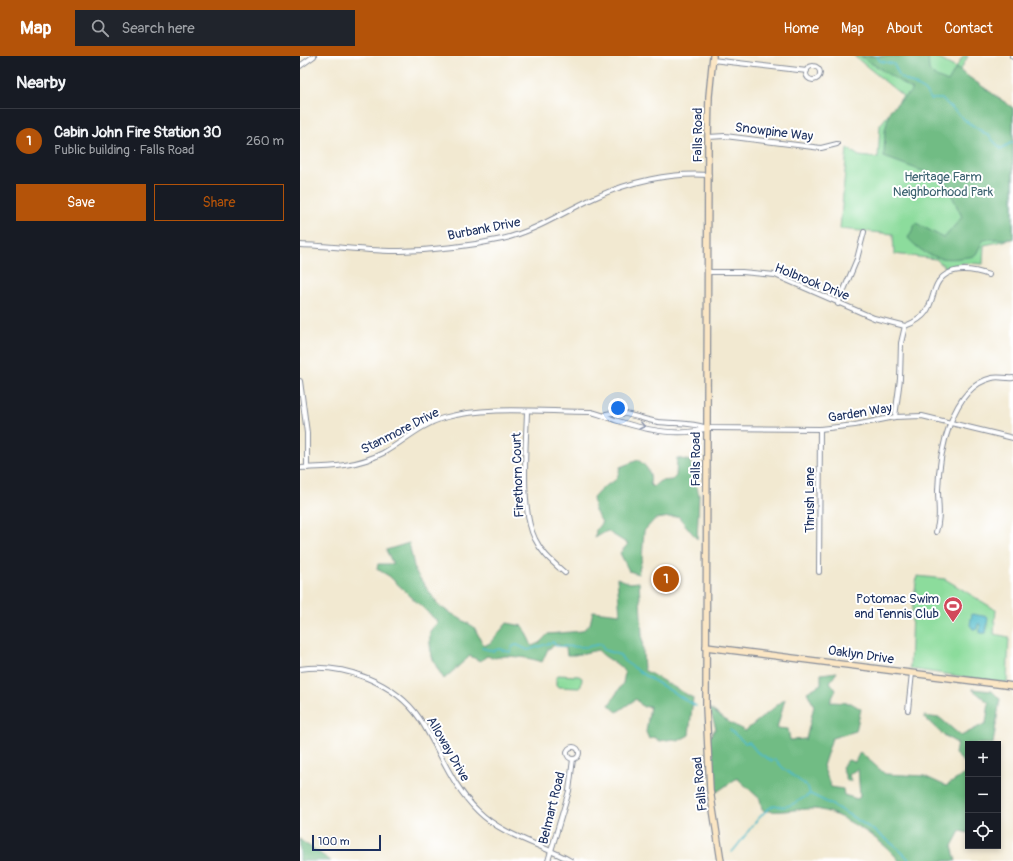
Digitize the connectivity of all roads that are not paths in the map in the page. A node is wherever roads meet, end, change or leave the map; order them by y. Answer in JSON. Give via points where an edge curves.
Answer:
{"nodes":[{"id":1,"x":314,"y":56,"type":"edge"},
{"id":2,"x":713,"y":58,"type":"edge"},
{"id":3,"x":300,"y":66,"type":"edge"},
{"id":4,"x":807,"y":71,"type":"dead end"},
{"id":5,"x":708,"y":137,"type":"junction"},
{"id":6,"x":837,"y":144,"type":"dead end"},
{"id":7,"x":709,"y":175,"type":"junction"},
{"id":8,"x":864,"y":232,"type":"dead end"},
{"id":9,"x":300,"y":245,"type":"edge"},
{"id":10,"x":708,"y":272,"type":"junction"},
{"id":11,"x":989,"y":275,"type":"dead end"},
{"id":12,"x":838,"y":304,"type":"junction"},
{"id":13,"x":905,"y":326,"type":"junction"},
{"id":14,"x":1013,"y":378,"type":"edge"},
{"id":15,"x":300,"y":381,"type":"edge"},
{"id":16,"x":526,"y":412,"type":"junction"},
{"id":17,"x":605,"y":414,"type":"junction"},
{"id":18,"x":896,"y":417,"type":"junction"},
{"id":19,"x":952,"y":423,"type":"junction"},
{"id":20,"x":707,"y":428,"type":"junction"},
{"id":21,"x":820,"y":429,"type":"junction"},
{"id":22,"x":1013,"y":438,"type":"edge"},
{"id":23,"x":300,"y":468,"type":"edge"},
{"id":24,"x":307,"y":468,"type":"junction"},
{"id":25,"x":936,"y":532,"type":"dead end"},
{"id":26,"x":819,"y":572,"type":"dead end"},
{"id":27,"x":565,"y":573,"type":"dead end"},
{"id":28,"x":706,"y":647,"type":"junction"},
{"id":29,"x":300,"y":669,"type":"edge"},
{"id":30,"x":912,"y":673,"type":"junction"},
{"id":31,"x":1013,"y":686,"type":"edge"},
{"id":32,"x":908,"y":710,"type":"dead end"},
{"id":33,"x":573,"y":759,"type":"dead end"},
{"id":34,"x":552,"y":852,"type":"junction"},
{"id":35,"x":548,"y":861,"type":"edge"},
{"id":36,"x":571,"y":861,"type":"edge"},
{"id":37,"x":722,"y":861,"type":"edge"}],
"edges":[{"from":1,"to":3,"type":"street"},
{"from":2,"to":4,"type":"street"},
{"from":2,"to":5,"type":"main road","name":"Falls Road"},
{"from":5,"to":6,"type":"street","name":"Snowpine Way","via":[[725,136],[821,148]]},
{"from":5,"to":7,"type":"main road","name":"Falls Road"},
{"from":7,"to":9,"type":"street","name":"Burbank Drive","via":[[668,177],[628,185],[594,198],[531,230],[495,240],[432,249],[400,250]]},
{"from":7,"to":10,"type":"main road","name":"Falls Road"},
{"from":8,"to":12,"type":"street","via":[[857,259]]},
{"from":10,"to":12,"type":"street","name":"Holbrook Drive","via":[[775,275]]},
{"from":10,"to":20,"type":"main road","name":"Falls Road"},
{"from":11,"to":13,"type":"street","via":[[966,269],[947,274],[936,285],[925,313],[916,322]]},
{"from":12,"to":13,"type":"street","name":"Holbrook Drive","via":[[874,318]]},
{"from":13,"to":18,"type":"street","via":[[901,343]]},
{"from":14,"to":19,"type":"street","via":[[992,378],[977,384],[959,403]]},
{"from":15,"to":24,"type":"street","via":[[307,433]]},
{"from":16,"to":17,"type":"street","name":"Stanmore Drive"},
{"from":16,"to":24,"type":"street","name":"Stanmore Drive","via":[[467,412],[422,428],[367,460],[339,467]]},
{"from":16,"to":27,"type":"street","name":"Firethorn Court","via":[[528,522],[541,550]]},
{"from":17,"to":20,"type":"street","name":"Stanmore Drive","via":[[616,412]]},
{"from":17,"to":20,"type":"street","name":"Stanmore Drive","one_way":true,"via":[[614,420],[656,430],[695,432]]},
{"from":18,"to":19,"type":"street","name":"Garden Way","via":[[922,416]]},
{"from":18,"to":21,"type":"street","name":"Garden Way"},
{"from":19,"to":22,"type":"street","name":"Garden Way"},
{"from":19,"to":25,"type":"street","via":[[940,465],[940,518]]},
{"from":20,"to":21,"type":"street","name":"Garden Way"},
{"from":20,"to":28,"type":"main road","name":"Falls Road"},
{"from":21,"to":26,"type":"street","name":"Thrush Lane"},
{"from":23,"to":24,"type":"street","name":"Stanmore Drive"},
{"from":28,"to":30,"type":"main road","name":"Oaklyn Drive"},
{"from":28,"to":37,"type":"main road","name":"Falls Road","via":[[710,790]]},
{"from":29,"to":34,"type":"street","name":"Alloway Drive","via":[[329,668],[356,674],[384,686],[400,697],[420,719],[459,789],[477,810],[503,829]]},
{"from":30,"to":31,"type":"main road","name":"Oaklyn Drive"},
{"from":30,"to":32,"type":"street"},
{"from":33,"to":34,"type":"street","name":"Belmart Road","via":[[569,791]]},
{"from":34,"to":35,"type":"street","name":"Belmart Road"},
{"from":34,"to":36,"type":"street","name":"Alloway Drive"}]}
